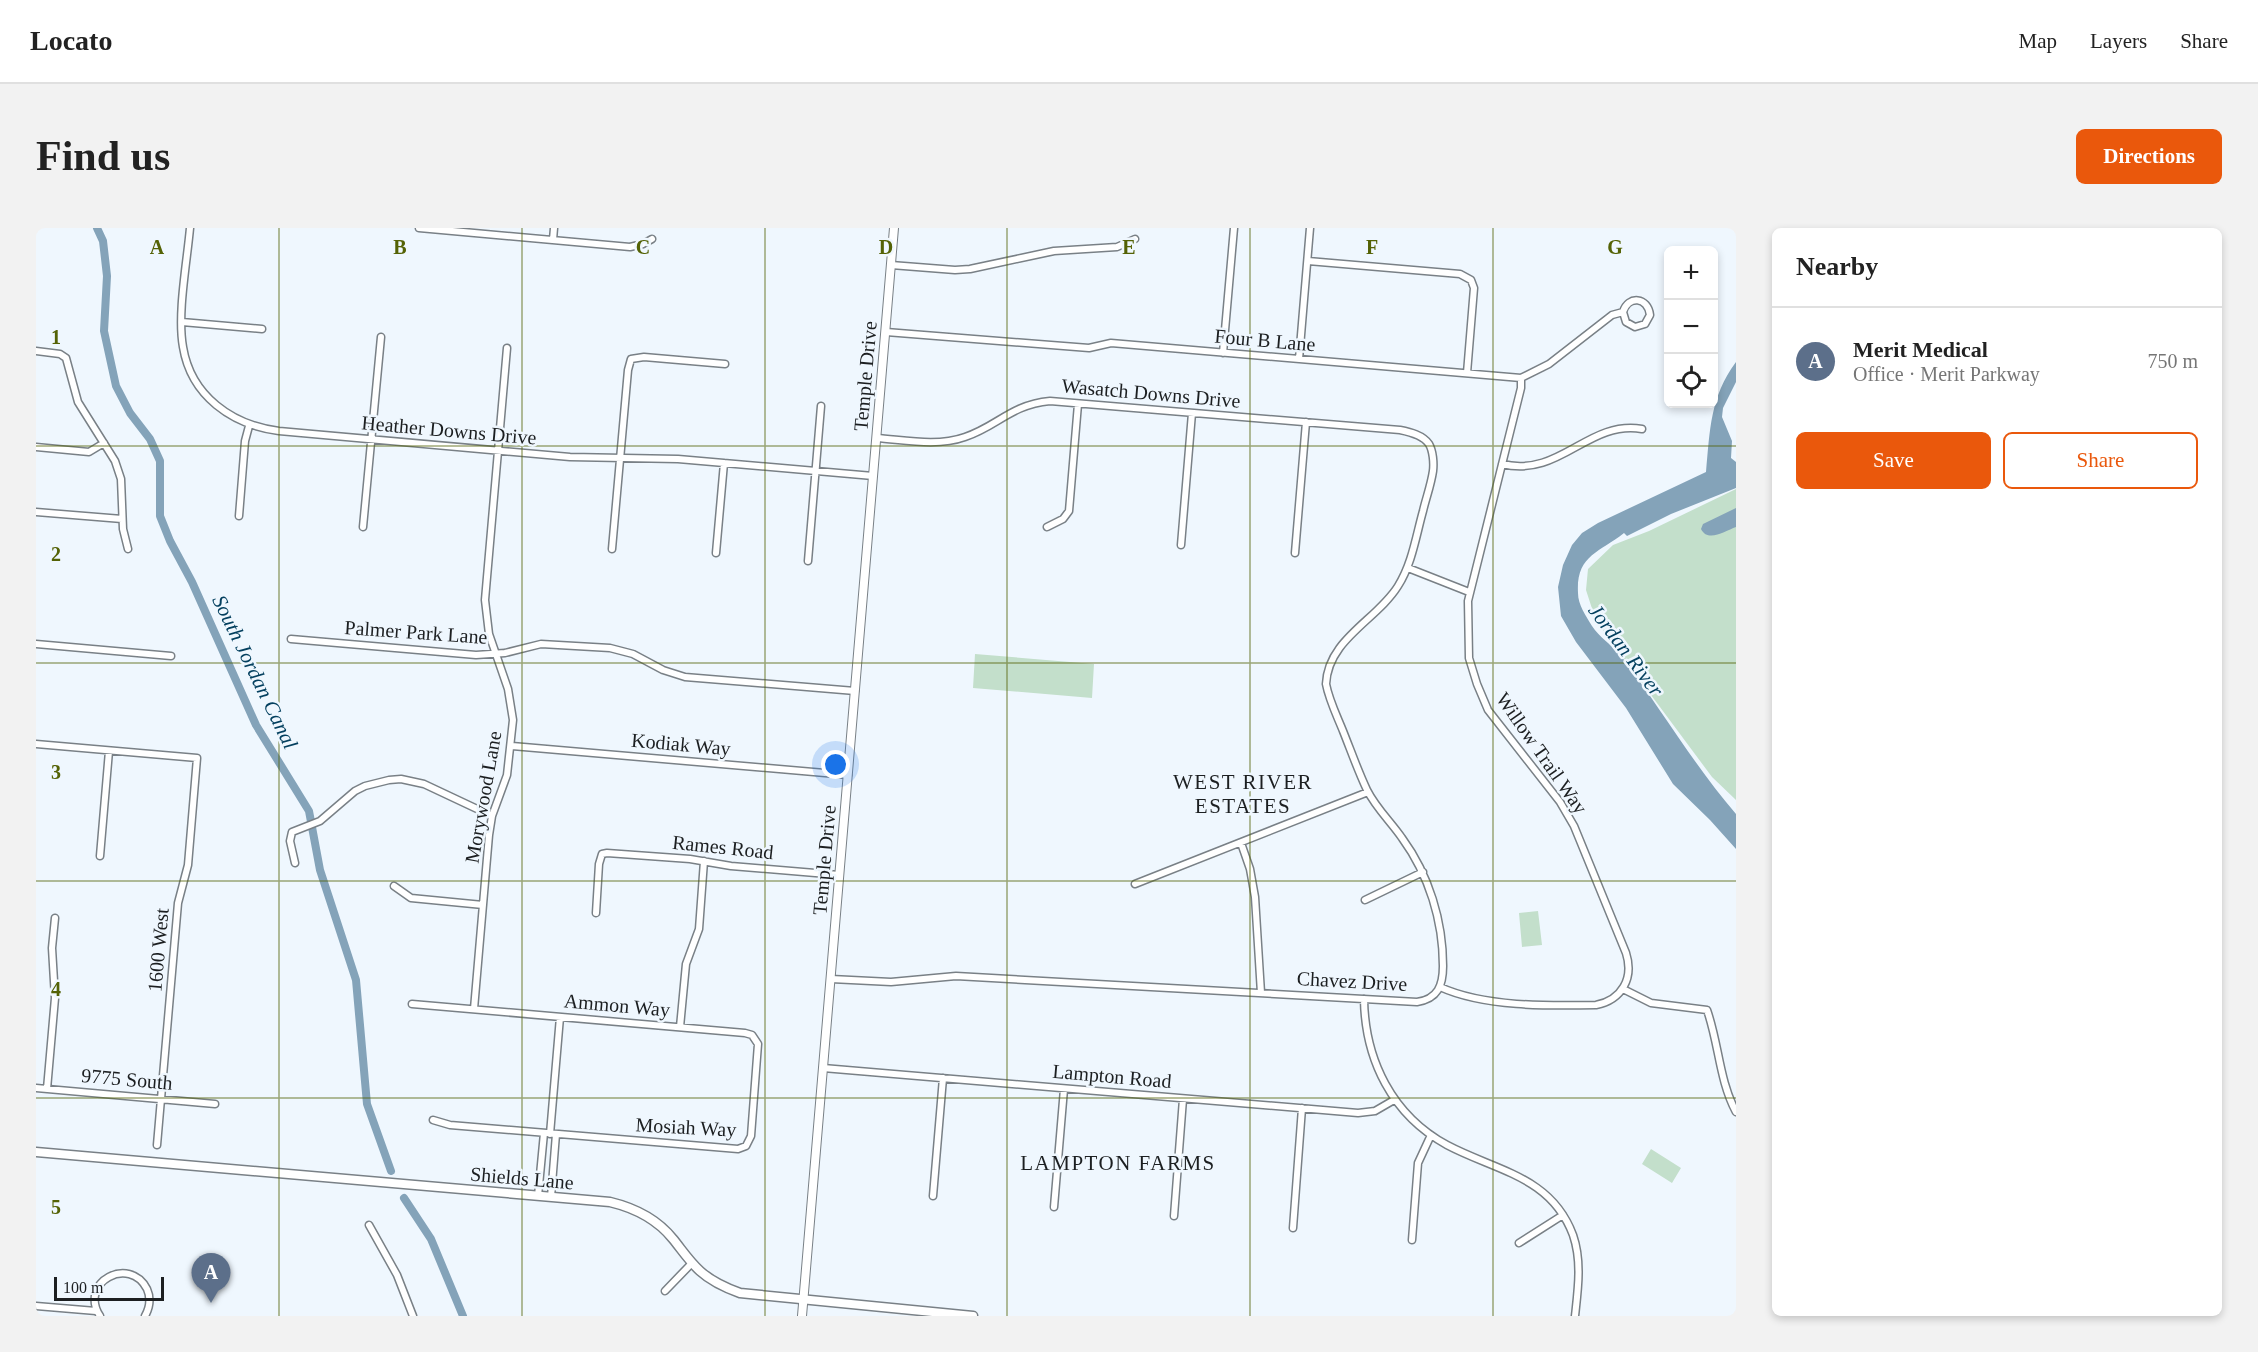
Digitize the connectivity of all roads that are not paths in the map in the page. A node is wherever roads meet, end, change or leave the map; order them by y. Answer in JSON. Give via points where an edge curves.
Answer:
{"nodes":[{"id":1,"x":190,"y":228,"type":"edge"},
{"id":2,"x":419,"y":228,"type":"edge"},
{"id":3,"x":554,"y":228,"type":"edge"},
{"id":4,"x":894,"y":228,"type":"edge"},
{"id":5,"x":1234,"y":228,"type":"edge"},
{"id":6,"x":1310,"y":228,"type":"edge"},
{"id":7,"x":652,"y":239,"type":"dead end"},
{"id":8,"x":1135,"y":239,"type":"dead end"},
{"id":9,"x":553,"y":240,"type":"junction"},
{"id":10,"x":1308,"y":261,"type":"junction"},
{"id":11,"x":891,"y":265,"type":"junction"},
{"id":12,"x":1623,"y":312,"type":"junction"},
{"id":13,"x":182,"y":322,"type":"junction"},
{"id":14,"x":262,"y":329,"type":"dead end"},
{"id":15,"x":886,"y":332,"type":"junction"},
{"id":16,"x":381,"y":337,"type":"dead end"},
{"id":17,"x":507,"y":348,"type":"dead end"},
{"id":18,"x":36,"y":351,"type":"edge"},
{"id":19,"x":1222,"y":353,"type":"junction"},
{"id":20,"x":1299,"y":359,"type":"junction"},
{"id":21,"x":725,"y":364,"type":"dead end"},
{"id":22,"x":1467,"y":372,"type":"junction"},
{"id":23,"x":1521,"y":378,"type":"junction"},
{"id":24,"x":1078,"y":404,"type":"junction"},
{"id":25,"x":821,"y":406,"type":"dead end"},
{"id":26,"x":1192,"y":413,"type":"junction"},
{"id":27,"x":1306,"y":422,"type":"junction"},
{"id":28,"x":249,"y":426,"type":"junction"},
{"id":29,"x":1642,"y":429,"type":"dead end"},
{"id":30,"x":877,"y":438,"type":"junction"},
{"id":31,"x":370,"y":439,"type":"junction"},
{"id":32,"x":104,"y":443,"type":"junction"},
{"id":33,"x":36,"y":447,"type":"edge"},
{"id":34,"x":498,"y":451,"type":"junction"},
{"id":35,"x":620,"y":457,"type":"junction"},
{"id":36,"x":724,"y":463,"type":"junction"},
{"id":37,"x":1502,"y":464,"type":"junction"},
{"id":38,"x":816,"y":471,"type":"junction"},
{"id":39,"x":873,"y":476,"type":"junction"},
{"id":40,"x":36,"y":512,"type":"edge"},
{"id":41,"x":239,"y":516,"type":"dead end"},
{"id":42,"x":122,"y":519,"type":"junction"},
{"id":43,"x":1047,"y":526,"type":"dead end"},
{"id":44,"x":363,"y":527,"type":"dead end"},
{"id":45,"x":1181,"y":544,"type":"dead end"},
{"id":46,"x":128,"y":549,"type":"dead end"},
{"id":47,"x":612,"y":549,"type":"dead end"},
{"id":48,"x":716,"y":553,"type":"dead end"},
{"id":49,"x":1295,"y":553,"type":"dead end"},
{"id":50,"x":808,"y":561,"type":"dead end"},
{"id":51,"x":1408,"y":568,"type":"junction"},
{"id":52,"x":1470,"y":592,"type":"junction"},
{"id":53,"x":291,"y":639,"type":"dead end"},
{"id":54,"x":36,"y":644,"type":"edge"},
{"id":55,"x":495,"y":654,"type":"junction"},
{"id":56,"x":171,"y":656,"type":"dead end"},
{"id":57,"x":855,"y":691,"type":"junction"},
{"id":58,"x":36,"y":744,"type":"edge"},
{"id":59,"x":512,"y":746,"type":"junction"},
{"id":60,"x":110,"y":751,"type":"junction"},
{"id":61,"x":848,"y":775,"type":"junction"},
{"id":62,"x":1368,"y":792,"type":"junction"},
{"id":63,"x":492,"y":816,"type":"junction"},
{"id":64,"x":1241,"y":843,"type":"junction"},
{"id":65,"x":100,"y":856,"type":"dead end"},
{"id":66,"x":704,"y":861,"type":"junction"},
{"id":67,"x":295,"y":863,"type":"dead end"},
{"id":68,"x":1423,"y":872,"type":"junction"},
{"id":69,"x":839,"y":875,"type":"junction"},
{"id":70,"x":1135,"y":884,"type":"dead end"},
{"id":71,"x":394,"y":886,"type":"dead end"},
{"id":72,"x":1365,"y":900,"type":"dead end"},
{"id":73,"x":483,"y":904,"type":"junction"},
{"id":74,"x":597,"y":913,"type":"dead end"},
{"id":75,"x":55,"y":918,"type":"dead end"},
{"id":76,"x":831,"y":979,"type":"junction"},
{"id":77,"x":1440,"y":987,"type":"junction"},
{"id":78,"x":1623,"y":989,"type":"junction"},
{"id":79,"x":1261,"y":993,"type":"junction"},
{"id":80,"x":1364,"y":999,"type":"junction"},
{"id":81,"x":412,"y":1004,"type":"dead end"},
{"id":82,"x":474,"y":1009,"type":"junction"},
{"id":83,"x":560,"y":1017,"type":"junction"},
{"id":84,"x":680,"y":1027,"type":"junction"},
{"id":85,"x":755,"y":1038,"type":"joint"},
{"id":86,"x":823,"y":1068,"type":"junction"},
{"id":87,"x":943,"y":1078,"type":"junction"},
{"id":88,"x":36,"y":1088,"type":"edge"},
{"id":89,"x":47,"y":1089,"type":"junction"},
{"id":90,"x":1064,"y":1089,"type":"junction"},
{"id":91,"x":161,"y":1099,"type":"junction"},
{"id":92,"x":1183,"y":1099,"type":"junction"},
{"id":93,"x":1394,"y":1100,"type":"junction"},
{"id":94,"x":214,"y":1104,"type":"dead end"},
{"id":95,"x":1302,"y":1108,"type":"junction"},
{"id":96,"x":1736,"y":1112,"type":"edge"},
{"id":97,"x":433,"y":1119,"type":"dead end"},
{"id":98,"x":550,"y":1134,"type":"junction"},
{"id":99,"x":1431,"y":1135,"type":"junction"},
{"id":100,"x":157,"y":1145,"type":"dead end"},
{"id":101,"x":36,"y":1152,"type":"edge"},
{"id":102,"x":538,"y":1196,"type":"junction"},
{"id":103,"x":933,"y":1196,"type":"dead end"},
{"id":104,"x":551,"y":1197,"type":"junction"},
{"id":105,"x":1054,"y":1207,"type":"dead end"},
{"id":106,"x":1563,"y":1215,"type":"junction"},
{"id":107,"x":1174,"y":1216,"type":"dead end"},
{"id":108,"x":369,"y":1226,"type":"dead end"},
{"id":109,"x":1293,"y":1228,"type":"dead end"},
{"id":110,"x":1412,"y":1240,"type":"dead end"},
{"id":111,"x":1519,"y":1243,"type":"dead end"},
{"id":112,"x":692,"y":1263,"type":"junction"},
{"id":113,"x":665,"y":1292,"type":"dead end"},
{"id":114,"x":803,"y":1300,"type":"junction"},
{"id":115,"x":36,"y":1306,"type":"edge"},
{"id":116,"x":98,"y":1313,"type":"edge"},
{"id":117,"x":145,"y":1316,"type":"edge"},
{"id":118,"x":413,"y":1316,"type":"edge"},
{"id":119,"x":802,"y":1316,"type":"edge"},
{"id":120,"x":973,"y":1316,"type":"edge"},
{"id":121,"x":1575,"y":1316,"type":"edge"}],
"edges":[{"from":1,"to":13,"type":"street","name":"Heather Downs Drive"},
{"from":2,"to":9,"type":"street"},
{"from":3,"to":9,"type":"street"},
{"from":4,"to":11,"type":"street","name":"Temple Drive"},
{"from":5,"to":19,"type":"street"},
{"from":6,"to":10,"type":"street"},
{"from":7,"to":9,"type":"street","via":[[630,247]]},
{"from":8,"to":11,"type":"street","via":[[1117,247],[1046,253],[970,269]]},
{"from":10,"to":20,"type":"street"},
{"from":10,"to":22,"type":"street","via":[[1460,274],[1468,278],[1474,288]]},
{"from":11,"to":15,"type":"street","name":"Temple Drive"},
{"from":12,"to":12,"type":"street","via":[[1627,303],[1637,300],[1647,305],[1650,315],[1645,324],[1635,327],[1626,322]]},
{"from":12,"to":23,"type":"street","via":[[1612,315],[1549,364]]},
{"from":13,"to":14,"type":"street"},
{"from":13,"to":28,"type":"street","name":"Heather Downs Drive","via":[[186,358],[200,388],[215,405]]},
{"from":15,"to":19,"type":"street","name":"Four B Lane","via":[[1089,348],[1111,343]]},
{"from":15,"to":30,"type":"street","name":"Temple Drive"},
{"from":16,"to":31,"type":"street"},
{"from":17,"to":34,"type":"street","name":"Morywood Lane"},
{"from":18,"to":32,"type":"street","via":[[66,358],[78,402]]},
{"from":19,"to":20,"type":"street","name":"Four B Lane"},
{"from":20,"to":22,"type":"street","name":"Four B Lane"},
{"from":21,"to":35,"type":"street","via":[[631,359]]},
{"from":22,"to":23,"type":"street","name":"Four B Lane"},
{"from":23,"to":37,"type":"street","name":"Willow Trail Way"},
{"from":24,"to":26,"type":"street","name":"Wasatch Downs Drive"},
{"from":24,"to":30,"type":"street","name":"Wasatch Downs Drive","via":[[1050,401],[1027,405],[973,434],[951,440]]},
{"from":24,"to":43,"type":"street","via":[[1069,511],[1063,519]]},
{"from":25,"to":38,"type":"street"},
{"from":26,"to":27,"type":"street","name":"Wasatch Downs Drive"},
{"from":26,"to":45,"type":"street"},
{"from":27,"to":49,"type":"street"},
{"from":27,"to":51,"type":"street","name":"Wasatch Downs Drive","via":[[1400,430],[1428,443],[1433,471]]},
{"from":28,"to":31,"type":"street","name":"Heather Downs Drive"},
{"from":28,"to":41,"type":"street"},
{"from":29,"to":37,"type":"street","via":[[1616,429],[1544,464]]},
{"from":30,"to":39,"type":"street","name":"Temple Drive"},
{"from":31,"to":34,"type":"street","name":"Heather Downs Drive"},
{"from":31,"to":44,"type":"street"},
{"from":32,"to":33,"type":"street","via":[[89,452]]},
{"from":32,"to":42,"type":"street","via":[[119,473]]},
{"from":34,"to":35,"type":"street","name":"Heather Downs Drive"},
{"from":34,"to":55,"type":"street","name":"Morywood Lane","via":[[485,600]]},
{"from":35,"to":36,"type":"street","name":"Heather Downs Drive"},
{"from":35,"to":47,"type":"street"},
{"from":36,"to":38,"type":"street","name":"Heather Downs Drive"},
{"from":36,"to":48,"type":"street"},
{"from":37,"to":52,"type":"street","name":"Willow Trail Way"},
{"from":38,"to":39,"type":"street","name":"Heather Downs Drive"},
{"from":38,"to":50,"type":"street"},
{"from":39,"to":57,"type":"street","name":"Temple Drive"},
{"from":40,"to":42,"type":"street"},
{"from":42,"to":46,"type":"street"},
{"from":51,"to":52,"type":"street"},
{"from":51,"to":62,"type":"street","via":[[1384,605],[1339,647],[1326,679]]},
{"from":52,"to":78,"type":"street","name":"Willow Trail Way","via":[[1469,658],[1482,699],[1574,826],[1629,962],[1630,972]]},
{"from":53,"to":55,"type":"street","name":"Palmer Park Lane"},
{"from":54,"to":56,"type":"street"},
{"from":55,"to":57,"type":"street","name":"Palmer Park Lane","via":[[541,644],[610,648],[684,676]]},
{"from":55,"to":59,"type":"street","name":"Morywood Lane","via":[[512,704]]},
{"from":57,"to":61,"type":"street","name":"Temple Drive"},
{"from":58,"to":60,"type":"street"},
{"from":59,"to":61,"type":"street","name":"Kodiak Way"},
{"from":59,"to":63,"type":"street","name":"Morywood Lane","via":[[507,775]]},
{"from":60,"to":65,"type":"street"},
{"from":60,"to":91,"type":"street","name":"1600 West","via":[[197,759],[188,865],[178,903]]},
{"from":61,"to":69,"type":"street","name":"Temple Drive"},
{"from":62,"to":64,"type":"street"},
{"from":62,"to":68,"type":"street"},
{"from":63,"to":67,"type":"street","via":[[424,784],[400,779],[370,784],[355,790],[312,825],[296,828],[290,836]]},
{"from":63,"to":73,"type":"street","name":"Morywood Lane"},
{"from":64,"to":70,"type":"street"},
{"from":64,"to":79,"type":"street","via":[[1255,897]]},
{"from":66,"to":69,"type":"street","name":"Rames Road"},
{"from":66,"to":74,"type":"street","name":"Rames Road","via":[[602,854],[598,864]]},
{"from":66,"to":84,"type":"street","via":[[699,929],[686,964]]},
{"from":68,"to":72,"type":"street"},
{"from":68,"to":77,"type":"street","via":[[1440,926]]},
{"from":69,"to":76,"type":"street","name":"Temple Drive"},
{"from":71,"to":73,"type":"street","via":[[411,898]]},
{"from":73,"to":82,"type":"street","name":"Morywood Lane"},
{"from":75,"to":89,"type":"street","via":[[55,998]]},
{"from":76,"to":79,"type":"street","name":"Chavez Drive","via":[[891,982],[956,976]]},
{"from":76,"to":86,"type":"street","name":"Temple Drive"},
{"from":77,"to":78,"type":"street","via":[[1496,1002],[1588,1005],[1604,1004]]},
{"from":77,"to":80,"type":"street","name":"Chavez Drive","via":[[1424,1001]]},
{"from":78,"to":96,"type":"street","via":[[1651,1003],[1707,1010],[1723,1081]]},
{"from":79,"to":80,"type":"street","name":"Chavez Drive"},
{"from":80,"to":93,"type":"street","via":[[1371,1052]]},
{"from":81,"to":82,"type":"street","name":"Ammon Way"},
{"from":82,"to":83,"type":"street","name":"Ammon Way"},
{"from":83,"to":84,"type":"street","name":"Ammon Way"},
{"from":83,"to":98,"type":"street"},
{"from":84,"to":85,"type":"street","name":"Ammon Way","via":[[745,1033]]},
{"from":85,"to":98,"type":"street","name":"Mosiah Way","via":[[758,1047],[751,1136],[743,1148]]},
{"from":86,"to":87,"type":"street","name":"Lampton Road"},
{"from":86,"to":114,"type":"street","name":"Temple Drive"},
{"from":87,"to":90,"type":"street","name":"Lampton Road"},
{"from":87,"to":103,"type":"street"},
{"from":88,"to":89,"type":"street","name":"9775 South"},
{"from":89,"to":91,"type":"street","name":"9775 South"},
{"from":90,"to":92,"type":"street","name":"Lampton Road"},
{"from":90,"to":105,"type":"street"},
{"from":91,"to":94,"type":"street","name":"9775 South"},
{"from":91,"to":100,"type":"street","name":"1600 West"},
{"from":92,"to":95,"type":"street","name":"Lampton Road"},
{"from":92,"to":107,"type":"street"},
{"from":93,"to":95,"type":"street","name":"Lampton Road","via":[[1366,1113]]},
{"from":93,"to":99,"type":"street"},
{"from":95,"to":109,"type":"street"},
{"from":97,"to":98,"type":"street","via":[[450,1125]]},
{"from":98,"to":102,"type":"street"},
{"from":98,"to":104,"type":"street"},
{"from":99,"to":106,"type":"street","via":[[1530,1182]]},
{"from":99,"to":110,"type":"street","via":[[1418,1163]]},
{"from":101,"to":102,"type":"main road","name":"Shields Lane"},
{"from":102,"to":104,"type":"main road","name":"Shields Lane"},
{"from":104,"to":112,"type":"main road","name":"Shields Lane","via":[[610,1202],[639,1211],[669,1233]]},
{"from":106,"to":111,"type":"street"},
{"from":106,"to":121,"type":"street","via":[[1572,1233],[1578,1262]]},
{"from":108,"to":118,"type":"street","via":[[397,1275]]},
{"from":112,"to":113,"type":"street"},
{"from":112,"to":114,"type":"main road","name":"Shields Lane","via":[[716,1282],[740,1293]]},
{"from":114,"to":119,"type":"street","name":"Temple Drive"},
{"from":114,"to":120,"type":"main road","name":"Shields Lane"},
{"from":115,"to":116,"type":"street"},
{"from":116,"to":117,"type":"street","via":[[95,1295],[102,1281],[124,1273],[139,1279],[148,1292]]}]}
